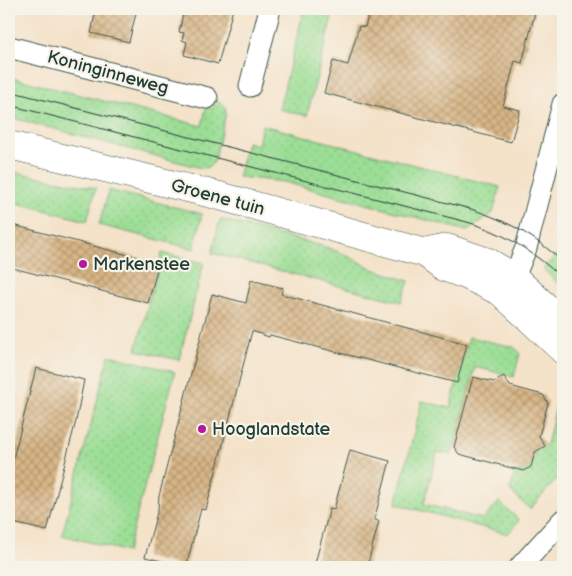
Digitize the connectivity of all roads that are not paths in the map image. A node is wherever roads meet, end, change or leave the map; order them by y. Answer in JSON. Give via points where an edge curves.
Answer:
{"nodes":[{"id":1,"x":270,"y":9,"type":"edge"},
{"id":2,"x":9,"y":46,"type":"edge"},
{"id":3,"x":250,"y":86,"type":"dead end"},
{"id":4,"x":206,"y":98,"type":"dead end"},
{"id":5,"x":563,"y":104,"type":"edge"},
{"id":6,"x":9,"y":145,"type":"edge"},
{"id":7,"x":507,"y":284,"type":"junction"},
{"id":8,"x":563,"y":323,"type":"edge"},
{"id":9,"x":563,"y":350,"type":"edge"},
{"id":10,"x":563,"y":520,"type":"edge"},
{"id":11,"x":520,"y":567,"type":"edge"}],
"edges":[{"from":1,"to":3,"type":"street"},
{"from":2,"to":4,"type":"street","name":"Koninginneweg"},
{"from":5,"to":7,"type":"street","via":[[526,248]]},
{"from":6,"to":7,"type":"street","name":"Groene tuin","via":[[216,195],[425,253],[447,248],[488,262]]},
{"from":7,"to":8,"type":"street","name":"Groene tuin"},
{"from":7,"to":9,"type":"street","name":"Groene tuin"},
{"from":10,"to":11,"type":"street"}]}
